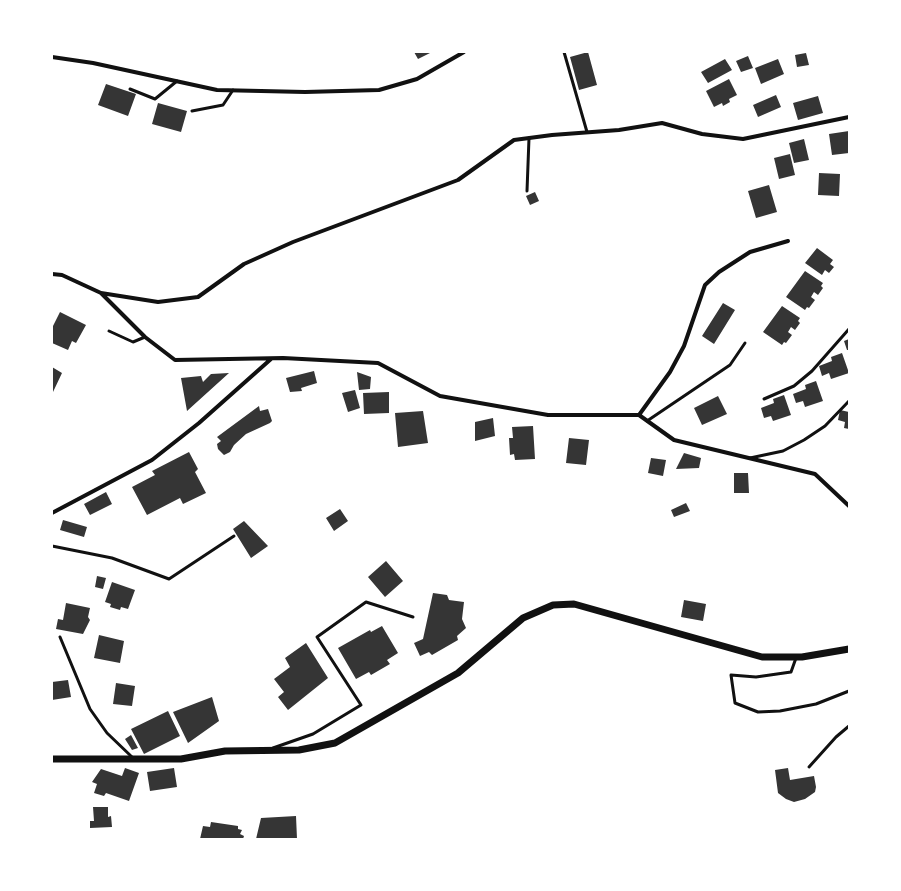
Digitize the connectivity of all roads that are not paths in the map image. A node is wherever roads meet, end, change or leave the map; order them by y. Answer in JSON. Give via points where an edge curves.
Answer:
{"nodes":[{"id":1,"x":464,"y":52,"type":"edge"},
{"id":2,"x":564,"y":52,"type":"edge"},
{"id":3,"x":52,"y":57,"type":"edge"},
{"id":4,"x":177,"y":81,"type":"junction"},
{"id":5,"x":130,"y":89,"type":"dead end"},
{"id":6,"x":233,"y":90,"type":"junction"},
{"id":7,"x":192,"y":111,"type":"dead end"},
{"id":8,"x":849,"y":117,"type":"edge"},
{"id":9,"x":587,"y":132,"type":"junction"},
{"id":10,"x":529,"y":138,"type":"junction"},
{"id":11,"x":527,"y":191,"type":"dead end"},
{"id":12,"x":788,"y":241,"type":"dead end"},
{"id":13,"x":52,"y":274,"type":"edge"},
{"id":14,"x":101,"y":293,"type":"junction"},
{"id":15,"x":849,"y":329,"type":"edge"},
{"id":16,"x":109,"y":331,"type":"dead end"},
{"id":17,"x":145,"y":337,"type":"junction"},
{"id":18,"x":745,"y":343,"type":"dead end"},
{"id":19,"x":271,"y":359,"type":"junction"},
{"id":20,"x":764,"y":399,"type":"dead end"},
{"id":21,"x":849,"y":401,"type":"edge"},
{"id":22,"x":639,"y":415,"type":"junction"},
{"id":23,"x":647,"y":421,"type":"junction"},
{"id":24,"x":748,"y":458,"type":"junction"},
{"id":25,"x":849,"y":506,"type":"edge"},
{"id":26,"x":52,"y":513,"type":"edge"},
{"id":27,"x":234,"y":536,"type":"dead end"},
{"id":28,"x":52,"y":546,"type":"edge"},
{"id":29,"x":413,"y":617,"type":"dead end"},
{"id":30,"x":60,"y":637,"type":"dead end"},
{"id":31,"x":849,"y":649,"type":"edge"},
{"id":32,"x":796,"y":657,"type":"junction"},
{"id":33,"x":849,"y":692,"type":"edge"},
{"id":34,"x":849,"y":726,"type":"edge"},
{"id":35,"x":264,"y":751,"type":"junction"},
{"id":36,"x":52,"y":759,"type":"edge"},
{"id":37,"x":133,"y":759,"type":"junction"},
{"id":38,"x":809,"y":767,"type":"dead end"}],
"edges":[{"from":1,"to":6,"type":"street","via":[[417,79],[379,90]]},
{"from":2,"to":9,"type":"lane"},
{"from":3,"to":4,"type":"street"},
{"from":4,"to":5,"type":"lane","via":[[155,98]]},
{"from":4,"to":6,"type":"street","via":[[217,90]]},
{"from":6,"to":7,"type":"lane","via":[[223,105]]},
{"from":8,"to":9,"type":"street","via":[[743,139],[702,134],[662,123]]},
{"from":9,"to":10,"type":"street"},
{"from":10,"to":11,"type":"lane"},
{"from":10,"to":14,"type":"street","via":[[514,140],[458,180],[307,237],[244,264],[198,297],[158,302]]},
{"from":12,"to":22,"type":"street","via":[[750,252],[719,272],[705,285],[684,346],[670,372]]},
{"from":13,"to":14,"type":"street","via":[[62,275]]},
{"from":14,"to":17,"type":"street"},
{"from":15,"to":20,"type":"lane","via":[[812,371],[794,386]]},
{"from":16,"to":17,"type":"lane","via":[[133,342]]},
{"from":17,"to":19,"type":"street","via":[[175,360]]},
{"from":18,"to":23,"type":"lane","via":[[730,365]]},
{"from":19,"to":22,"type":"street","via":[[378,363],[440,396],[548,415]]},
{"from":19,"to":26,"type":"street","via":[[199,423],[152,460]]},
{"from":21,"to":24,"type":"lane","via":[[825,426],[804,440],[784,451]]},
{"from":22,"to":23,"type":"street"},
{"from":23,"to":24,"type":"street","via":[[674,440]]},
{"from":24,"to":25,"type":"street","via":[[814,474]]},
{"from":27,"to":28,"type":"lane","via":[[169,579],[112,558]]},
{"from":29,"to":35,"type":"lane","via":[[366,602],[318,637],[361,705],[313,734]]},
{"from":30,"to":37,"type":"lane","via":[[90,709],[107,733]]},
{"from":31,"to":32,"type":"street"},
{"from":32,"to":33,"type":"lane","via":[[791,672],[756,677],[731,674],[735,703],[758,712],[780,711],[816,704]]},
{"from":32,"to":35,"type":"street","via":[[762,657],[574,604],[553,605],[523,618],[458,673],[335,743],[300,750]]},
{"from":34,"to":38,"type":"lane"},
{"from":35,"to":37,"type":"street","via":[[225,751],[181,759]]},
{"from":36,"to":37,"type":"street"}]}
